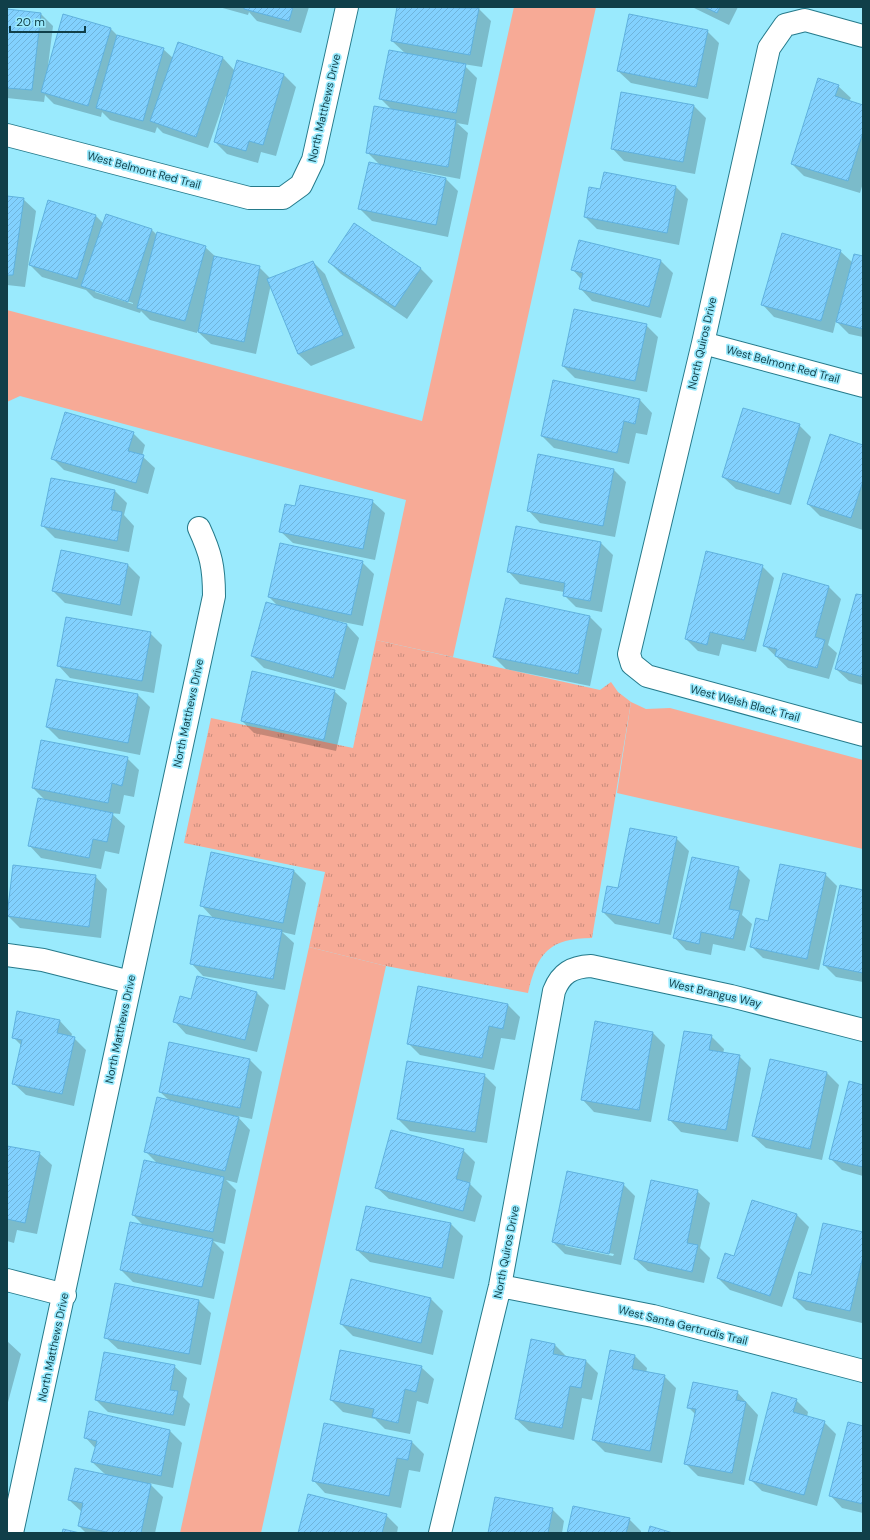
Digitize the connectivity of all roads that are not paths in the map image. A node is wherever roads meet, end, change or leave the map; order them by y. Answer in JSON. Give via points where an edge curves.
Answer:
{"nodes":[{"id":1,"x":347,"y":7,"type":"edge"},
{"id":2,"x":863,"y":36,"type":"edge"},
{"id":3,"x":7,"y":135,"type":"edge"},
{"id":4,"x":283,"y":198,"type":"joint"},
{"id":5,"x":703,"y":342,"type":"junction"},
{"id":6,"x":863,"y":386,"type":"edge"},
{"id":7,"x":199,"y":528,"type":"dead end"},
{"id":8,"x":632,"y":664,"type":"joint"},
{"id":9,"x":863,"y":735,"type":"edge"},
{"id":10,"x":7,"y":955,"type":"edge"},
{"id":11,"x":567,"y":972,"type":"joint"},
{"id":12,"x":130,"y":982,"type":"junction"},
{"id":13,"x":863,"y":1030,"type":"edge"},
{"id":14,"x":7,"y":1280,"type":"edge"},
{"id":15,"x":500,"y":1286,"type":"junction"},
{"id":16,"x":65,"y":1295,"type":"junction"},
{"id":17,"x":863,"y":1371,"type":"edge"},
{"id":18,"x":12,"y":1533,"type":"edge"},
{"id":19,"x":440,"y":1533,"type":"edge"}],
"edges":[{"from":1,"to":4,"type":"street","name":"North Matthews Drive","via":[[313,160],[301,185]]},
{"from":2,"to":5,"type":"street","name":"North Quiros Drive","via":[[805,20],[785,25],[769,48]]},
{"from":3,"to":4,"type":"street","name":"West Belmont Red Trail","via":[[249,198]]},
{"from":5,"to":6,"type":"street","name":"West Belmont Red Trail"},
{"from":5,"to":8,"type":"street","name":"North Quiros Drive","via":[[630,646]]},
{"from":7,"to":12,"type":"street","name":"North Matthews Drive","via":[[209,550],[214,572],[214,596]]},
{"from":8,"to":9,"type":"street","name":"West Welsh Black Trail","via":[[646,676]]},
{"from":10,"to":12,"type":"street","via":[[43,960]]},
{"from":11,"to":13,"type":"street","name":"West Brangus Way","via":[[577,967],[591,966],[731,996]]},
{"from":11,"to":15,"type":"street","name":"North Quiros Drive","via":[[558,980],[554,991]]},
{"from":12,"to":16,"type":"street","name":"North Matthews Drive"},
{"from":14,"to":16,"type":"street"},
{"from":15,"to":17,"type":"street","name":"West Santa Gertrudis Trail","via":[[653,1316]]},
{"from":15,"to":19,"type":"street","name":"North Quiros Drive"},
{"from":16,"to":18,"type":"street","name":"North Matthews Drive"}]}
